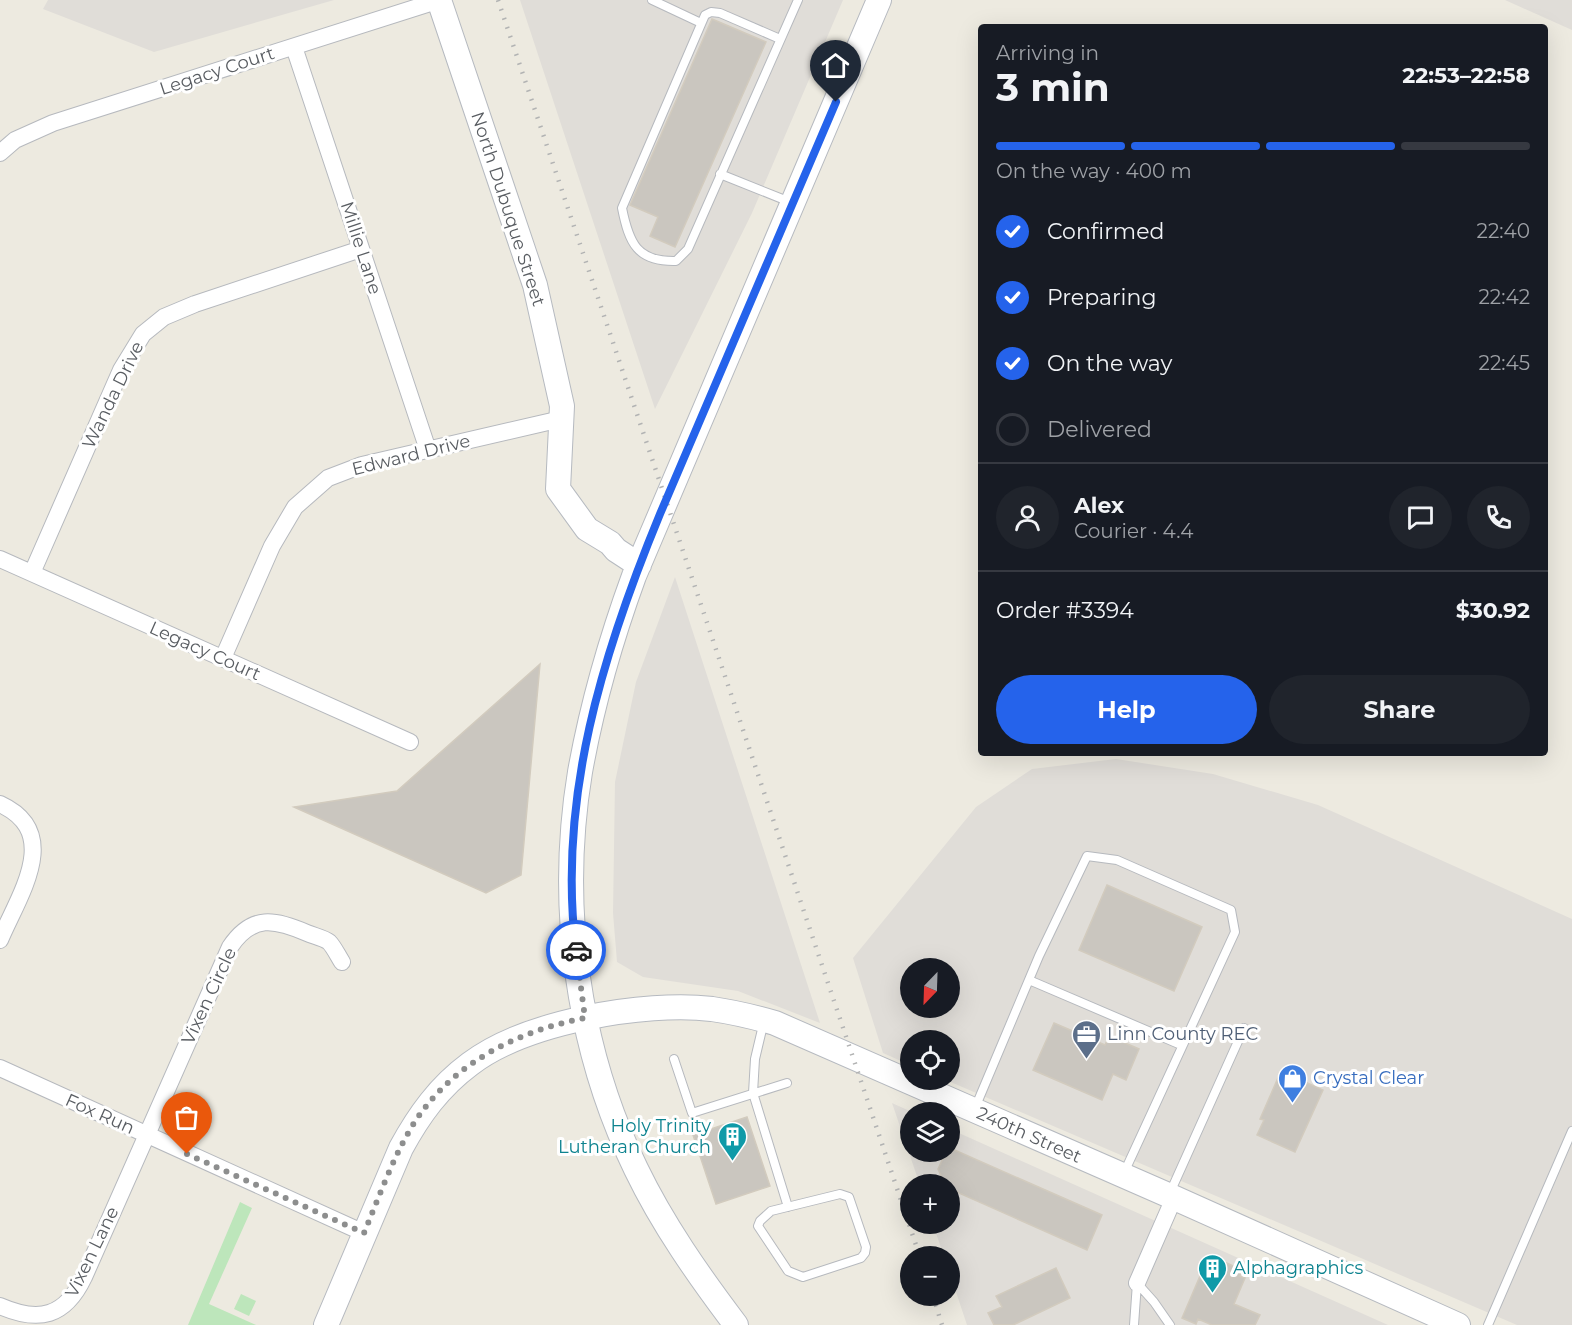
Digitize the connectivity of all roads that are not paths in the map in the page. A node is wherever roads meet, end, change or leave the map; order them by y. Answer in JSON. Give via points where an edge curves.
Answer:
{"nodes":[{"id":1,"x":440,"y":0,"type":"edge"},
{"id":2,"x":652,"y":0,"type":"edge"},
{"id":3,"x":798,"y":0,"type":"edge"},
{"id":4,"x":879,"y":0,"type":"edge"},
{"id":5,"x":701,"y":22,"type":"junction"},
{"id":6,"x":780,"y":39,"type":"junction"},
{"id":7,"x":294,"y":46,"type":"junction"},
{"id":8,"x":0,"y":153,"type":"edge"},
{"id":9,"x":720,"y":174,"type":"junction"},
{"id":10,"x":793,"y":203,"type":"junction"},
{"id":11,"x":361,"y":249,"type":"junction"},
{"id":12,"x":561,"y":419,"type":"junction"},
{"id":13,"x":428,"y":450,"type":"junction"},
{"id":14,"x":0,"y":559,"type":"edge"},
{"id":15,"x":639,"y":565,"type":"junction"},
{"id":16,"x":32,"y":573,"type":"junction"},
{"id":17,"x":223,"y":658,"type":"junction"},
{"id":18,"x":410,"y":742,"type":"dead end"},
{"id":19,"x":0,"y":804,"type":"edge"},
{"id":20,"x":0,"y":940,"type":"edge"},
{"id":21,"x":342,"y":962,"type":"dead end"},
{"id":22,"x":1029,"y":980,"type":"junction"},
{"id":23,"x":585,"y":1018,"type":"junction"},
{"id":24,"x":765,"y":1020,"type":"junction"},
{"id":25,"x":1244,"y":1028,"type":"dead end"},
{"id":26,"x":1181,"y":1045,"type":"junction"},
{"id":27,"x":674,"y":1059,"type":"dead end"},
{"id":28,"x":0,"y":1068,"type":"edge"},
{"id":29,"x":787,"y":1083,"type":"dead end"},
{"id":30,"x":753,"y":1093,"type":"junction"},
{"id":31,"x":974,"y":1111,"type":"junction"},
{"id":32,"x":1572,"y":1131,"type":"edge"},
{"id":33,"x":146,"y":1135,"type":"junction"},
{"id":34,"x":1122,"y":1175,"type":"junction"},
{"id":35,"x":1172,"y":1196,"type":"junction"},
{"id":36,"x":788,"y":1207,"type":"junction"},
{"id":37,"x":364,"y":1233,"type":"junction"},
{"id":38,"x":1137,"y":1283,"type":"junction"},
{"id":39,"x":0,"y":1306,"type":"edge"},
{"id":40,"x":326,"y":1325,"type":"edge"},
{"id":41,"x":736,"y":1325,"type":"edge"},
{"id":42,"x":1134,"y":1325,"type":"edge"},
{"id":43,"x":1170,"y":1325,"type":"edge"},
{"id":44,"x":1458,"y":1325,"type":"edge"},
{"id":45,"x":1488,"y":1325,"type":"edge"}],
"edges":[{"from":1,"to":7,"type":"street","name":"Legacy Court"},
{"from":1,"to":12,"type":"street","name":"North Dubuque Street","via":[[536,285],[562,406]]},
{"from":2,"to":5,"type":"lane"},
{"from":3,"to":6,"type":"lane"},
{"from":4,"to":10,"type":"street"},
{"from":5,"to":6,"type":"lane","via":[[711,12],[720,13]]},
{"from":5,"to":9,"type":"lane","via":[[623,201],[630,237],[638,249],[648,258],[676,261],[688,249]]},
{"from":6,"to":9,"type":"lane"},
{"from":7,"to":8,"type":"street","name":"Legacy Court","via":[[53,123],[15,140]]},
{"from":7,"to":11,"type":"street","name":"Millie Lane"},
{"from":9,"to":10,"type":"lane"},
{"from":10,"to":15,"type":"street"},
{"from":11,"to":13,"type":"street","name":"Millie Lane"},
{"from":11,"to":16,"type":"street","name":"Wanda Drive","via":[[195,304],[164,317],[143,334],[121,370]]},
{"from":12,"to":13,"type":"street","name":"Edward Drive"},
{"from":12,"to":15,"type":"street","name":"North Dubuque Street","via":[[558,489],[587,530]]},
{"from":13,"to":17,"type":"street","name":"Edward Drive","via":[[363,465],[328,478],[295,507],[272,546]]},
{"from":14,"to":16,"type":"street","name":"Legacy Court"},
{"from":15,"to":23,"type":"street","via":[[615,628],[587,736],[574,820],[572,903]]},
{"from":16,"to":17,"type":"street","name":"Legacy Court"},
{"from":17,"to":18,"type":"street","name":"Legacy Court"},
{"from":19,"to":20,"type":"street","via":[[27,824],[33,849],[30,870]]},
{"from":21,"to":33,"type":"street","name":"Vixen Circle","via":[[328,942],[283,922],[266,922],[239,934]]},
{"from":22,"to":26,"type":"lane"},
{"from":22,"to":26,"type":"lane","via":[[1087,856],[1117,860],[1231,910],[1235,932]]},
{"from":22,"to":31,"type":"lane"},
{"from":23,"to":24,"type":"street","name":"240th Street","via":[[688,1008]]},
{"from":23,"to":37,"type":"street","name":"240th Street","via":[[497,1047],[470,1063],[445,1085],[416,1121],[401,1148]]},
{"from":23,"to":41,"type":"street","via":[[606,1095],[637,1171],[677,1242]]},
{"from":24,"to":30,"type":"lane","via":[[755,1059]]},
{"from":24,"to":31,"type":"street","name":"240th Street"},
{"from":25,"to":35,"type":"lane"},
{"from":26,"to":34,"type":"lane"},
{"from":27,"to":30,"type":"lane","via":[[692,1113]]},
{"from":28,"to":33,"type":"street","name":"Fox Run"},
{"from":29,"to":30,"type":"lane"},
{"from":30,"to":36,"type":"lane"},
{"from":31,"to":34,"type":"street","name":"240th Street"},
{"from":32,"to":45,"type":"lane"},
{"from":33,"to":37,"type":"street","name":"Fox Run"},
{"from":33,"to":39,"type":"street","name":"Vixen Lane","via":[[84,1277],[70,1300],[60,1309],[31,1317]]},
{"from":34,"to":35,"type":"street","name":"240th Street"},
{"from":35,"to":38,"type":"street"},
{"from":35,"to":44,"type":"street","name":"240th Street"},
{"from":36,"to":36,"type":"lane","via":[[771,1211],[759,1226],[788,1271],[803,1277],[861,1258],[865,1253],[849,1197],[840,1194]]},
{"from":37,"to":40,"type":"street","name":"240th Street"},
{"from":38,"to":42,"type":"lane"},
{"from":38,"to":43,"type":"lane"}]}
